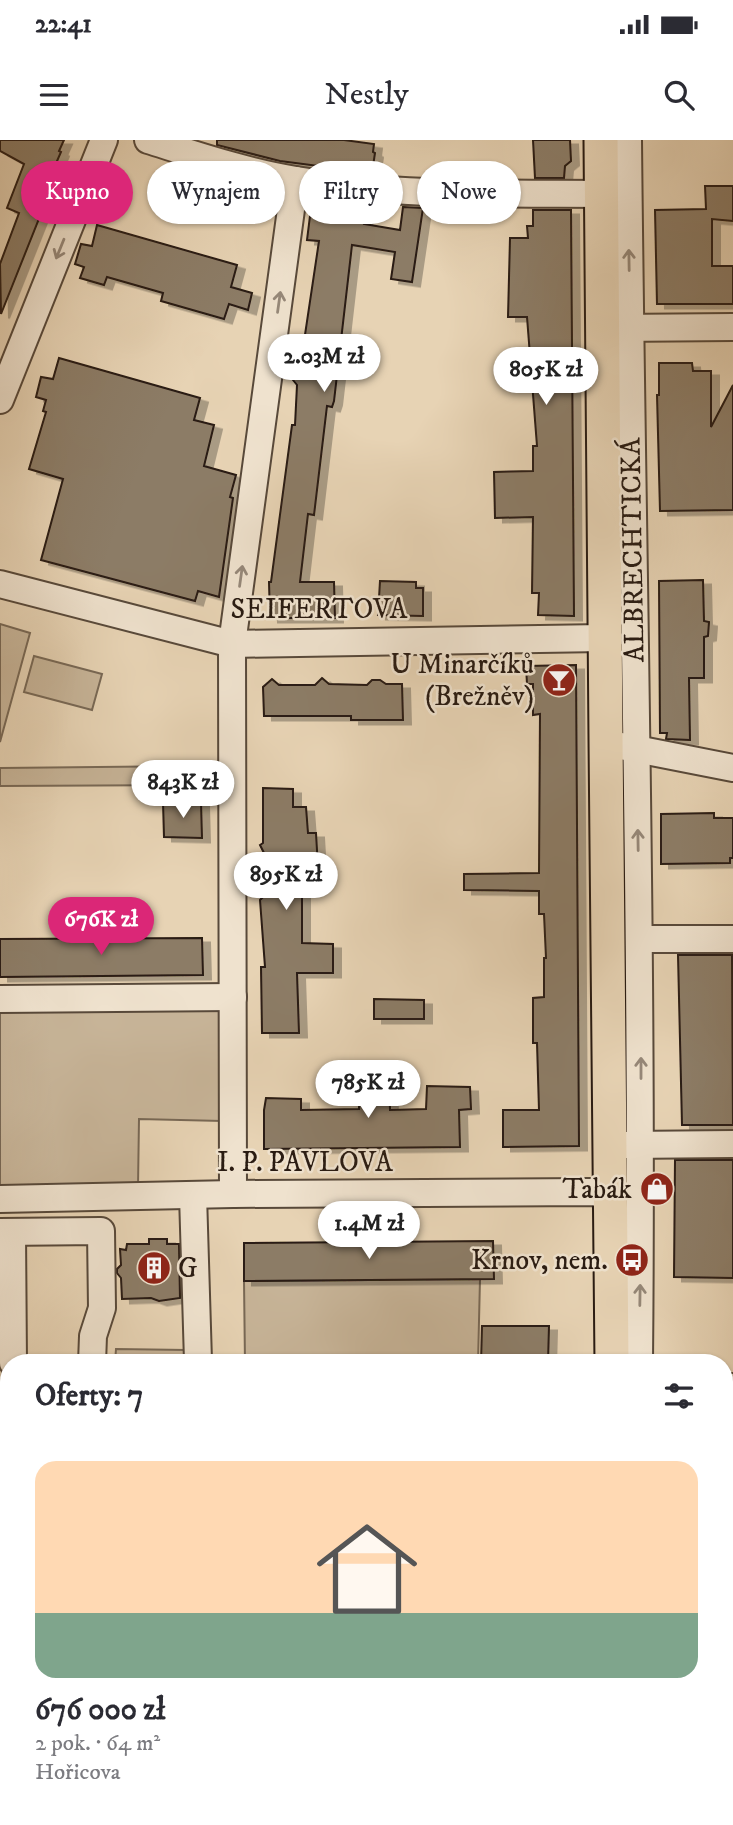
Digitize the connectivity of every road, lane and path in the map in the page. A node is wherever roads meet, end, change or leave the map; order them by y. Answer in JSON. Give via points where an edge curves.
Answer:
{"nodes":[{"id":1,"x":104,"y":140,"type":"edge"},
{"id":2,"x":148,"y":140,"type":"edge"},
{"id":3,"x":601,"y":140,"type":"edge"},
{"id":4,"x":628,"y":140,"type":"edge"},
{"id":5,"x":204,"y":149,"type":"edge"},
{"id":6,"x":295,"y":180,"type":"junction"},
{"id":7,"x":615,"y":194,"type":"junction"},
{"id":8,"x":733,"y":327,"type":"edge"},
{"id":9,"x":616,"y":328,"type":"junction"},
{"id":10,"x":0,"y":400,"type":"edge"},
{"id":11,"x":0,"y":583,"type":"edge"},
{"id":12,"x":603,"y":638,"type":"junction"},
{"id":13,"x":232,"y":644,"type":"junction"},
{"id":14,"x":622,"y":746,"type":"junction"},
{"id":15,"x":733,"y":768,"type":"edge"},
{"id":16,"x":640,"y":939,"type":"junction"},
{"id":17,"x":733,"y":939,"type":"edge"},
{"id":18,"x":233,"y":997,"type":"junction"},
{"id":19,"x":0,"y":999,"type":"edge"},
{"id":20,"x":733,"y":1144,"type":"edge"},
{"id":21,"x":626,"y":1145,"type":"junction"},
{"id":22,"x":233,"y":1194,"type":"junction"},
{"id":23,"x":611,"y":1194,"type":"junction"},
{"id":24,"x":193,"y":1195,"type":"junction"},
{"id":25,"x":0,"y":1199,"type":"edge"},
{"id":26,"x":6,"y":1232,"type":"edge"},
{"id":27,"x":13,"y":1354,"type":"edge"},
{"id":28,"x":92,"y":1354,"type":"edge"},
{"id":29,"x":198,"y":1354,"type":"edge"},
{"id":30,"x":612,"y":1354,"type":"edge"},
{"id":31,"x":638,"y":1354,"type":"edge"}],
"edges":[{"from":1,"to":10,"type":"street","one_way":true},
{"from":2,"to":5,"type":"street"},
{"from":3,"to":7,"type":"main road","name":"ALBRECHTICKÁ"},
{"from":4,"to":7,"type":"street","name":"ALBRECHTICKÁ"},
{"from":5,"to":6,"type":"street"},
{"from":6,"to":7,"type":"street","via":[[425,193]]},
{"from":13,"to":6,"type":"street","one_way":true},
{"from":7,"to":9,"type":"main road","name":"ALBRECHTICKÁ"},
{"from":8,"to":9,"type":"street"},
{"from":9,"to":12,"type":"main road","name":"ALBRECHTICKÁ"},
{"from":9,"to":14,"type":"street","name":"ALBRECHTICKÁ"},
{"from":11,"to":13,"type":"street","name":"SEIFERTOVA"},
{"from":12,"to":13,"type":"street","name":"SEIFERTOVA"},
{"from":12,"to":14,"type":"main road","name":"ALBRECHTICKÁ"},
{"from":13,"to":18,"type":"street"},
{"from":14,"to":15,"type":"street"},
{"from":16,"to":14,"type":"street","name":"ALBRECHTICKÁ","one_way":true},
{"from":14,"to":21,"type":"main road","name":"ALBRECHTICKÁ"},
{"from":16,"to":17,"type":"street"},
{"from":21,"to":16,"type":"street","name":"ALBRECHTICKÁ","one_way":true},
{"from":18,"to":19,"type":"street"},
{"from":18,"to":22,"type":"street"},
{"from":20,"to":21,"type":"street"},
{"from":21,"to":23,"type":"main road","name":"ALBRECHTICKÁ"},
{"from":31,"to":21,"type":"street","name":"ALBRECHTICKÁ","one_way":true},
{"from":22,"to":23,"type":"street","name":"I. P. PAVLOVA"},
{"from":22,"to":24,"type":"street","name":"I. P. PAVLOVA"},
{"from":23,"to":30,"type":"main road","name":"ALBRECHTICKÁ"},
{"from":24,"to":25,"type":"street","name":"I. P. PAVLOVA"},
{"from":24,"to":29,"type":"street"},
{"from":26,"to":27,"type":"street"},
{"from":26,"to":28,"type":"street","via":[[101,1231],[102,1308]]}]}
